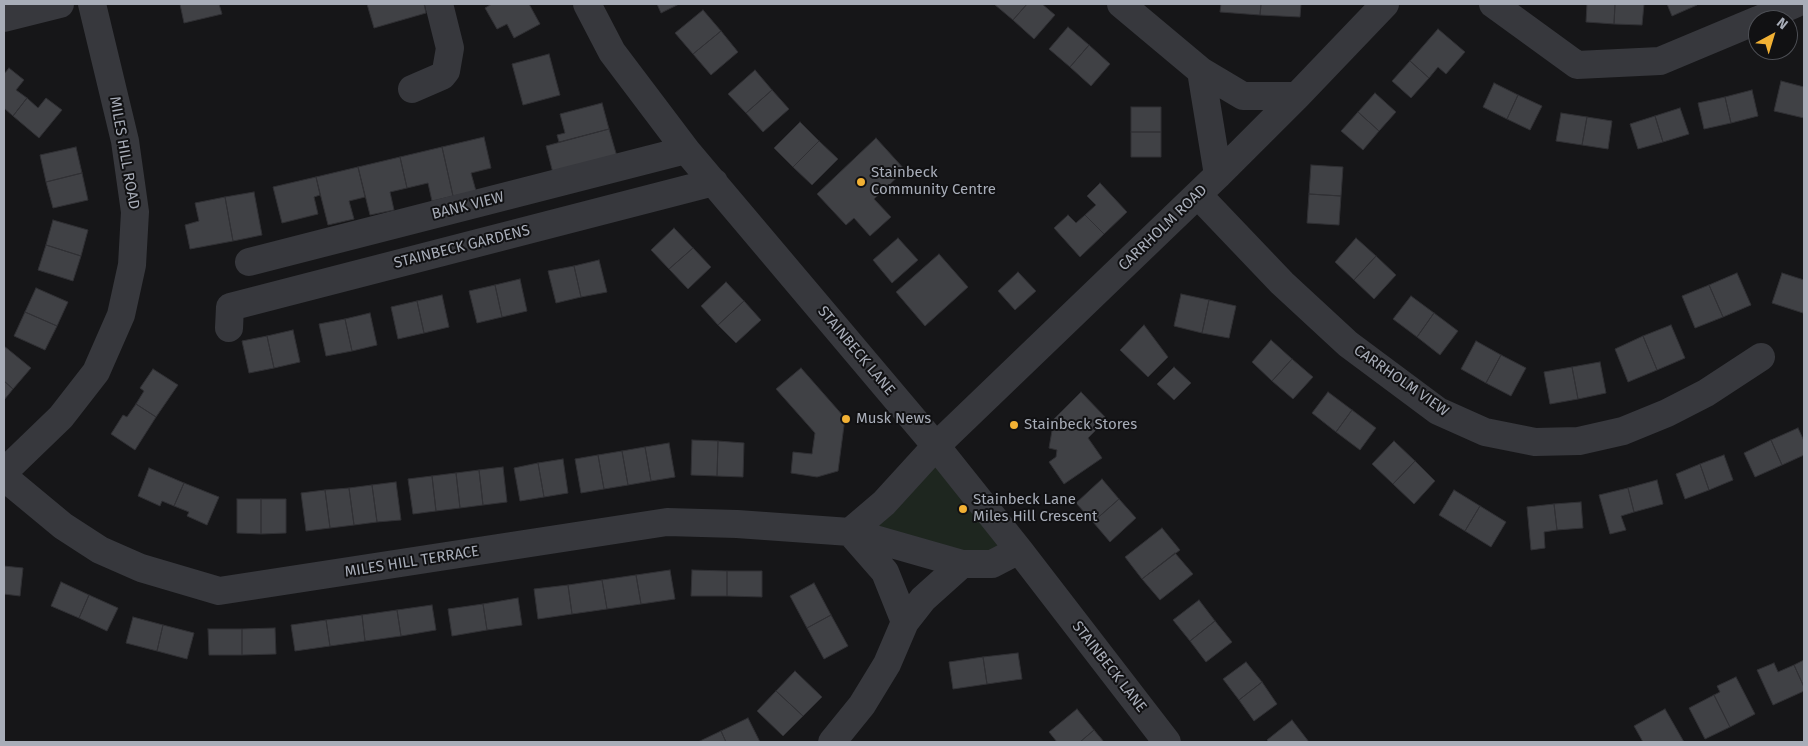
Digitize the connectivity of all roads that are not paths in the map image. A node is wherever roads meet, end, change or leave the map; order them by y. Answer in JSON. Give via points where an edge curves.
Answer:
{"nodes":[{"id":1,"x":60,"y":4,"type":"edge"},
{"id":2,"x":92,"y":4,"type":"edge"},
{"id":3,"x":439,"y":4,"type":"edge"},
{"id":4,"x":587,"y":4,"type":"edge"},
{"id":5,"x":1121,"y":4,"type":"edge"},
{"id":6,"x":1385,"y":4,"type":"edge"},
{"id":7,"x":1493,"y":4,"type":"edge"},
{"id":8,"x":1794,"y":4,"type":"edge"},
{"id":9,"x":1780,"y":10,"type":"edge"},
{"id":10,"x":4,"y":18,"type":"edge"},
{"id":11,"x":1748,"y":24,"type":"edge"},
{"id":12,"x":1201,"y":71,"type":"junction"},
{"id":13,"x":412,"y":89,"type":"dead end"},
{"id":14,"x":1297,"y":96,"type":"junction"},
{"id":15,"x":686,"y":150,"type":"junction"},
{"id":16,"x":1218,"y":175,"type":"junction"},
{"id":17,"x":714,"y":182,"type":"junction"},
{"id":18,"x":1198,"y":195,"type":"junction"},
{"id":19,"x":249,"y":262,"type":"dead end"},
{"id":20,"x":229,"y":328,"type":"dead end"},
{"id":21,"x":1761,"y":357,"type":"dead end"},
{"id":22,"x":936,"y":446,"type":"junction"},
{"id":23,"x":4,"y":472,"type":"edge"},
{"id":24,"x":4,"y":477,"type":"edge"},
{"id":25,"x":850,"y":532,"type":"junction"},
{"id":26,"x":1019,"y":550,"type":"junction"},
{"id":27,"x":962,"y":564,"type":"junction"},
{"id":28,"x":905,"y":622,"type":"junction"},
{"id":29,"x":832,"y":742,"type":"edge"},
{"id":30,"x":1167,"y":742,"type":"edge"}],
"edges":[{"from":1,"to":10,"type":"street"},
{"from":2,"to":23,"type":"street","name":"MILES HILL ROAD","via":[[128,159],[135,212],[132,265],[121,315],[96,372],[61,417]]},
{"from":3,"to":13,"type":"street","via":[[450,48],[446,71],[442,76]]},
{"from":4,"to":15,"type":"street","name":"STAINBECK LANE","via":[[612,52]]},
{"from":5,"to":12,"type":"street"},
{"from":6,"to":14,"type":"street","name":"CARRHOLM ROAD"},
{"from":7,"to":11,"type":"street","via":[[1577,65],[1660,61]]},
{"from":8,"to":9,"type":"street"},
{"from":12,"to":14,"type":"street","via":[[1243,96]]},
{"from":12,"to":16,"type":"street"},
{"from":14,"to":16,"type":"street","name":"CARRHOLM ROAD"},
{"from":15,"to":17,"type":"street","name":"STAINBECK LANE"},
{"from":15,"to":19,"type":"street","name":"BANK VIEW"},
{"from":16,"to":18,"type":"street","name":"CARRHOLM ROAD"},
{"from":17,"to":20,"type":"street","name":"STAINBECK GARDENS","via":[[230,307]]},
{"from":17,"to":22,"type":"street","name":"STAINBECK LANE"},
{"from":18,"to":21,"type":"street","name":"CARRHOLM VIEW","via":[[1282,283],[1348,344],[1438,411],[1484,432],[1535,442],[1579,441],[1623,431],[1706,393]]},
{"from":18,"to":22,"type":"street","name":"CARRHOLM ROAD"},
{"from":22,"to":25,"type":"street","via":[[884,502]]},
{"from":22,"to":26,"type":"street","name":"STAINBECK LANE"},
{"from":24,"to":25,"type":"street","name":"MILES HILL TERRACE","via":[[63,526],[100,550],[141,568],[219,591],[667,522]]},
{"from":25,"to":27,"type":"street","name":"MILES HILL TERRACE"},
{"from":25,"to":28,"type":"street","via":[[885,572]]},
{"from":26,"to":27,"type":"street","name":"MILES HILL TERRACE","via":[[992,564]]},
{"from":26,"to":30,"type":"street","name":"STAINBECK LANE"},
{"from":27,"to":28,"type":"street","via":[[923,599]]},
{"from":28,"to":29,"type":"street","via":[[887,664],[862,705]]}]}
